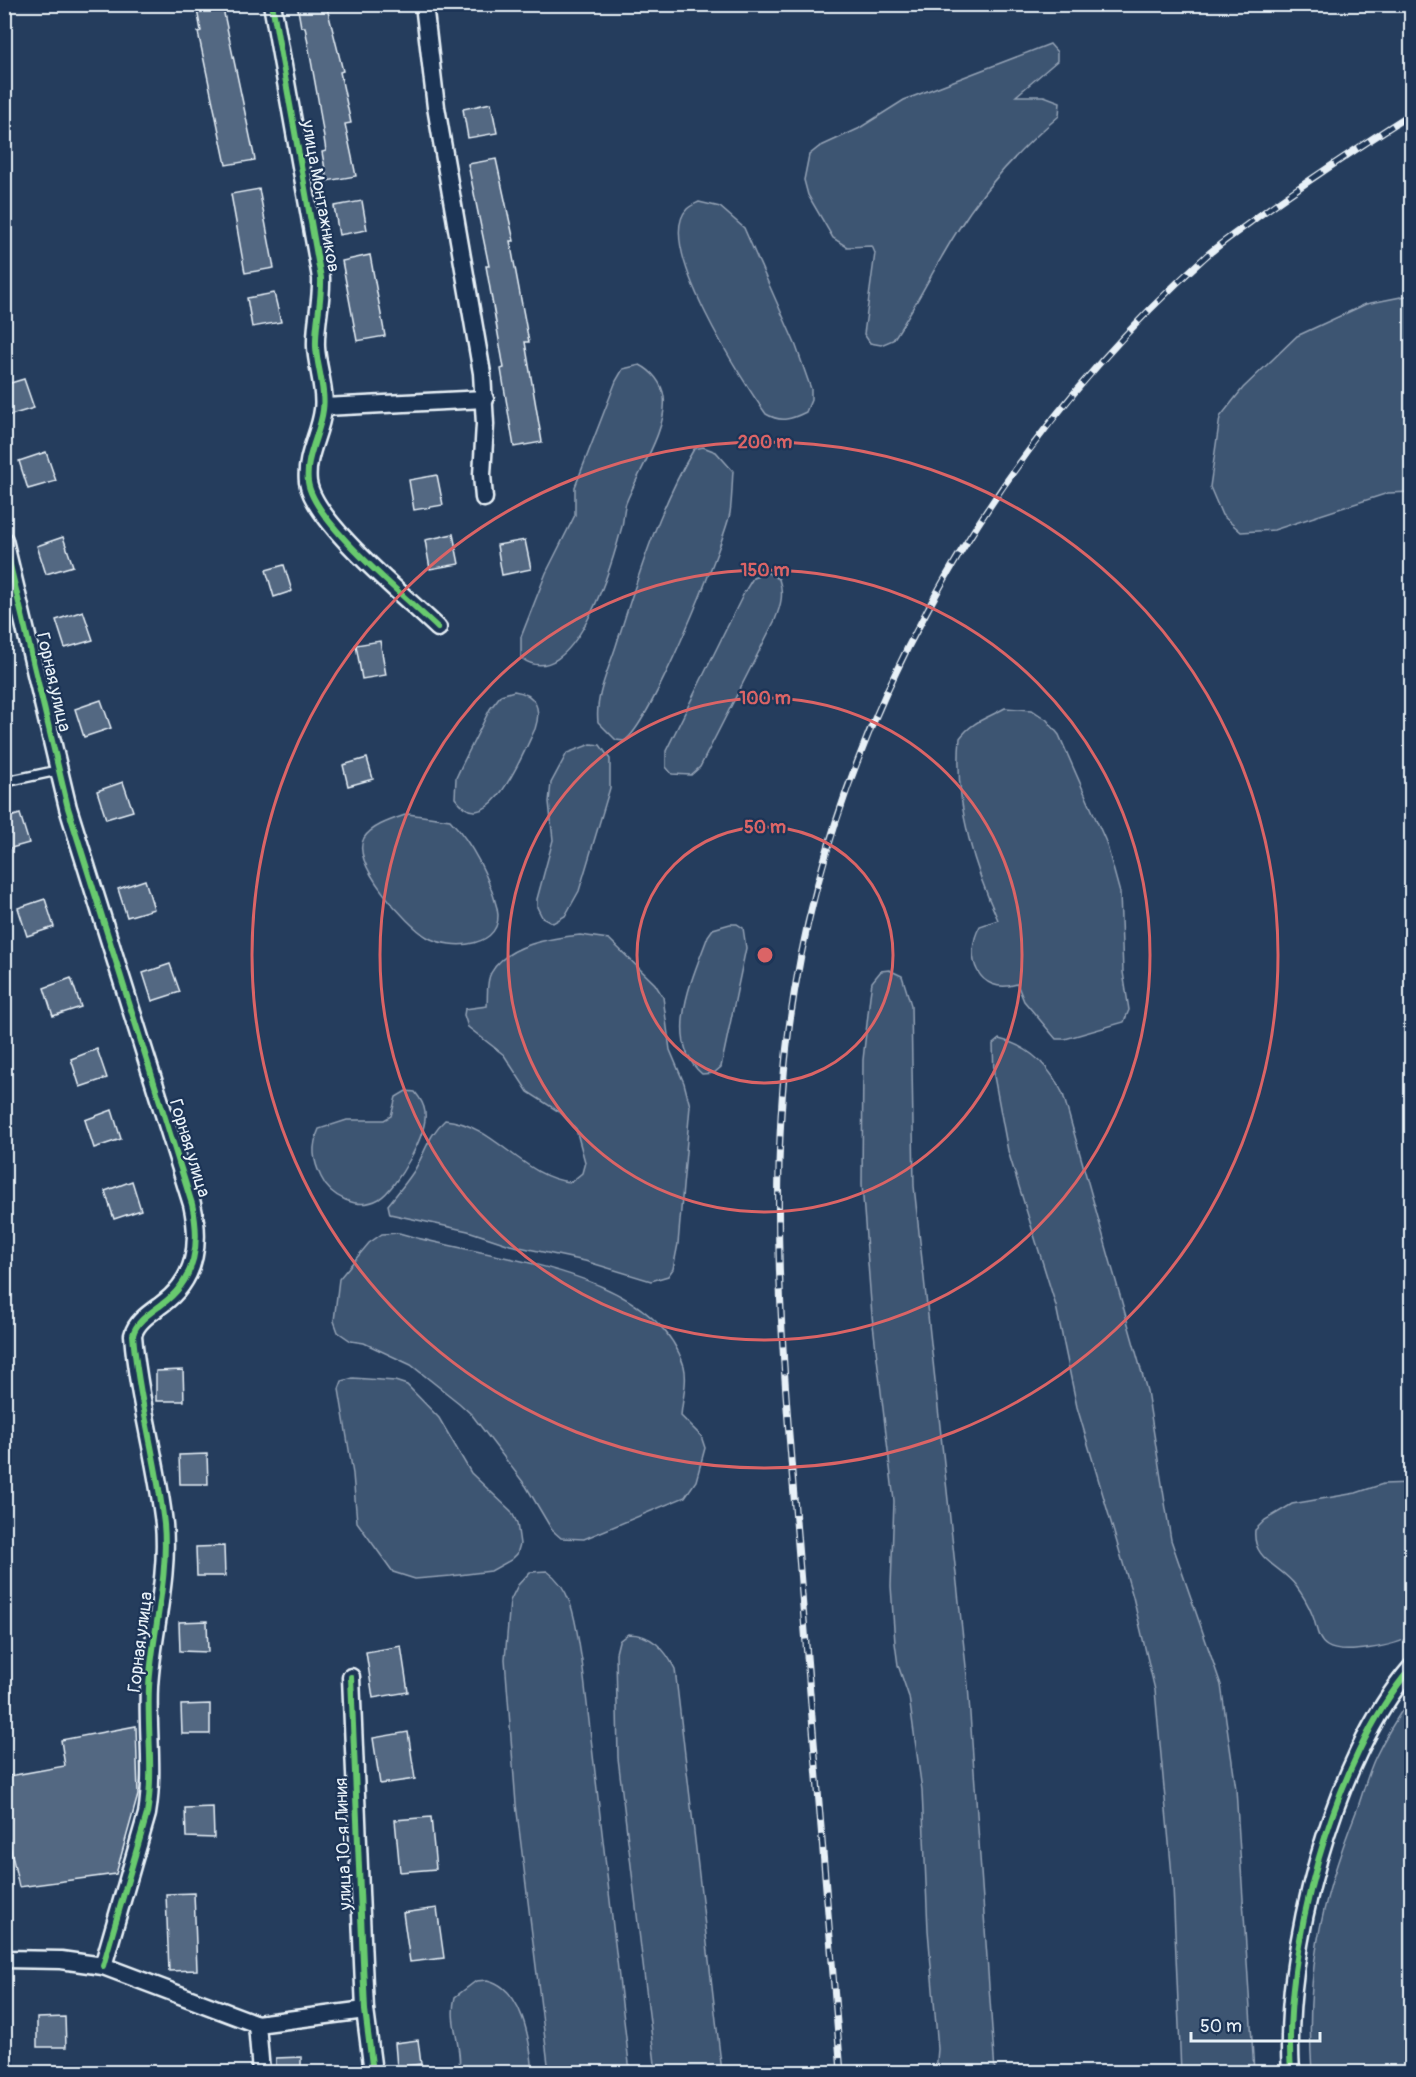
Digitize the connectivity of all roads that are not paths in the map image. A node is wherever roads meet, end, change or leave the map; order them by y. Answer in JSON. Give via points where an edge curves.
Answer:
{"nodes":[{"id":1,"x":272,"y":4,"type":"edge"},
{"id":2,"x":424,"y":4,"type":"edge"},
{"id":3,"x":485,"y":399,"type":"junction"},
{"id":4,"x":324,"y":407,"type":"junction"},
{"id":5,"x":484,"y":498,"type":"dead end"},
{"id":6,"x":4,"y":540,"type":"edge"},
{"id":7,"x":438,"y":628,"type":"dead end"},
{"id":8,"x":60,"y":770,"type":"junction"},
{"id":9,"x":4,"y":782,"type":"edge"},
{"id":10,"x":1412,"y":1666,"type":"edge"},
{"id":11,"x":351,"y":1677,"type":"dead end"},
{"id":12,"x":4,"y":1959,"type":"edge"},
{"id":13,"x":103,"y":1966,"type":"junction"},
{"id":14,"x":365,"y":2010,"type":"junction"},
{"id":15,"x":257,"y":2025,"type":"junction"},
{"id":16,"x":261,"y":2073,"type":"edge"},
{"id":17,"x":373,"y":2073,"type":"edge"},
{"id":18,"x":1291,"y":2073,"type":"edge"}],
"edges":[{"from":1,"to":4,"type":"street","name":"улица Монтажников","via":[[321,278],[316,347]]},
{"from":2,"to":3,"type":"street","via":[[436,107]]},
{"from":3,"to":4,"type":"street"},
{"from":3,"to":5,"type":"street"},
{"from":4,"to":7,"type":"street","name":"улица Монтажников","via":[[308,467],[308,483],[321,511]]},
{"from":6,"to":8,"type":"street","name":"Горная улица"},
{"from":8,"to":9,"type":"lane"},
{"from":8,"to":13,"type":"street","name":"Горная улица","via":[[68,808],[192,1204],[196,1235],[196,1252],[188,1278],[137,1325],[133,1335],[163,1516],[164,1565],[149,1684],[151,1793]]},
{"from":10,"to":18,"type":"street","via":[[1356,1756],[1323,1848],[1306,1908],[1292,1989],[1288,2036]]},
{"from":11,"to":14,"type":"street","name":"улица 10-я Линия"},
{"from":12,"to":13,"type":"street","via":[[61,1960]]},
{"from":13,"to":15,"type":"street"},
{"from":14,"to":15,"type":"street"},
{"from":14,"to":17,"type":"street"},
{"from":15,"to":16,"type":"street"}]}
